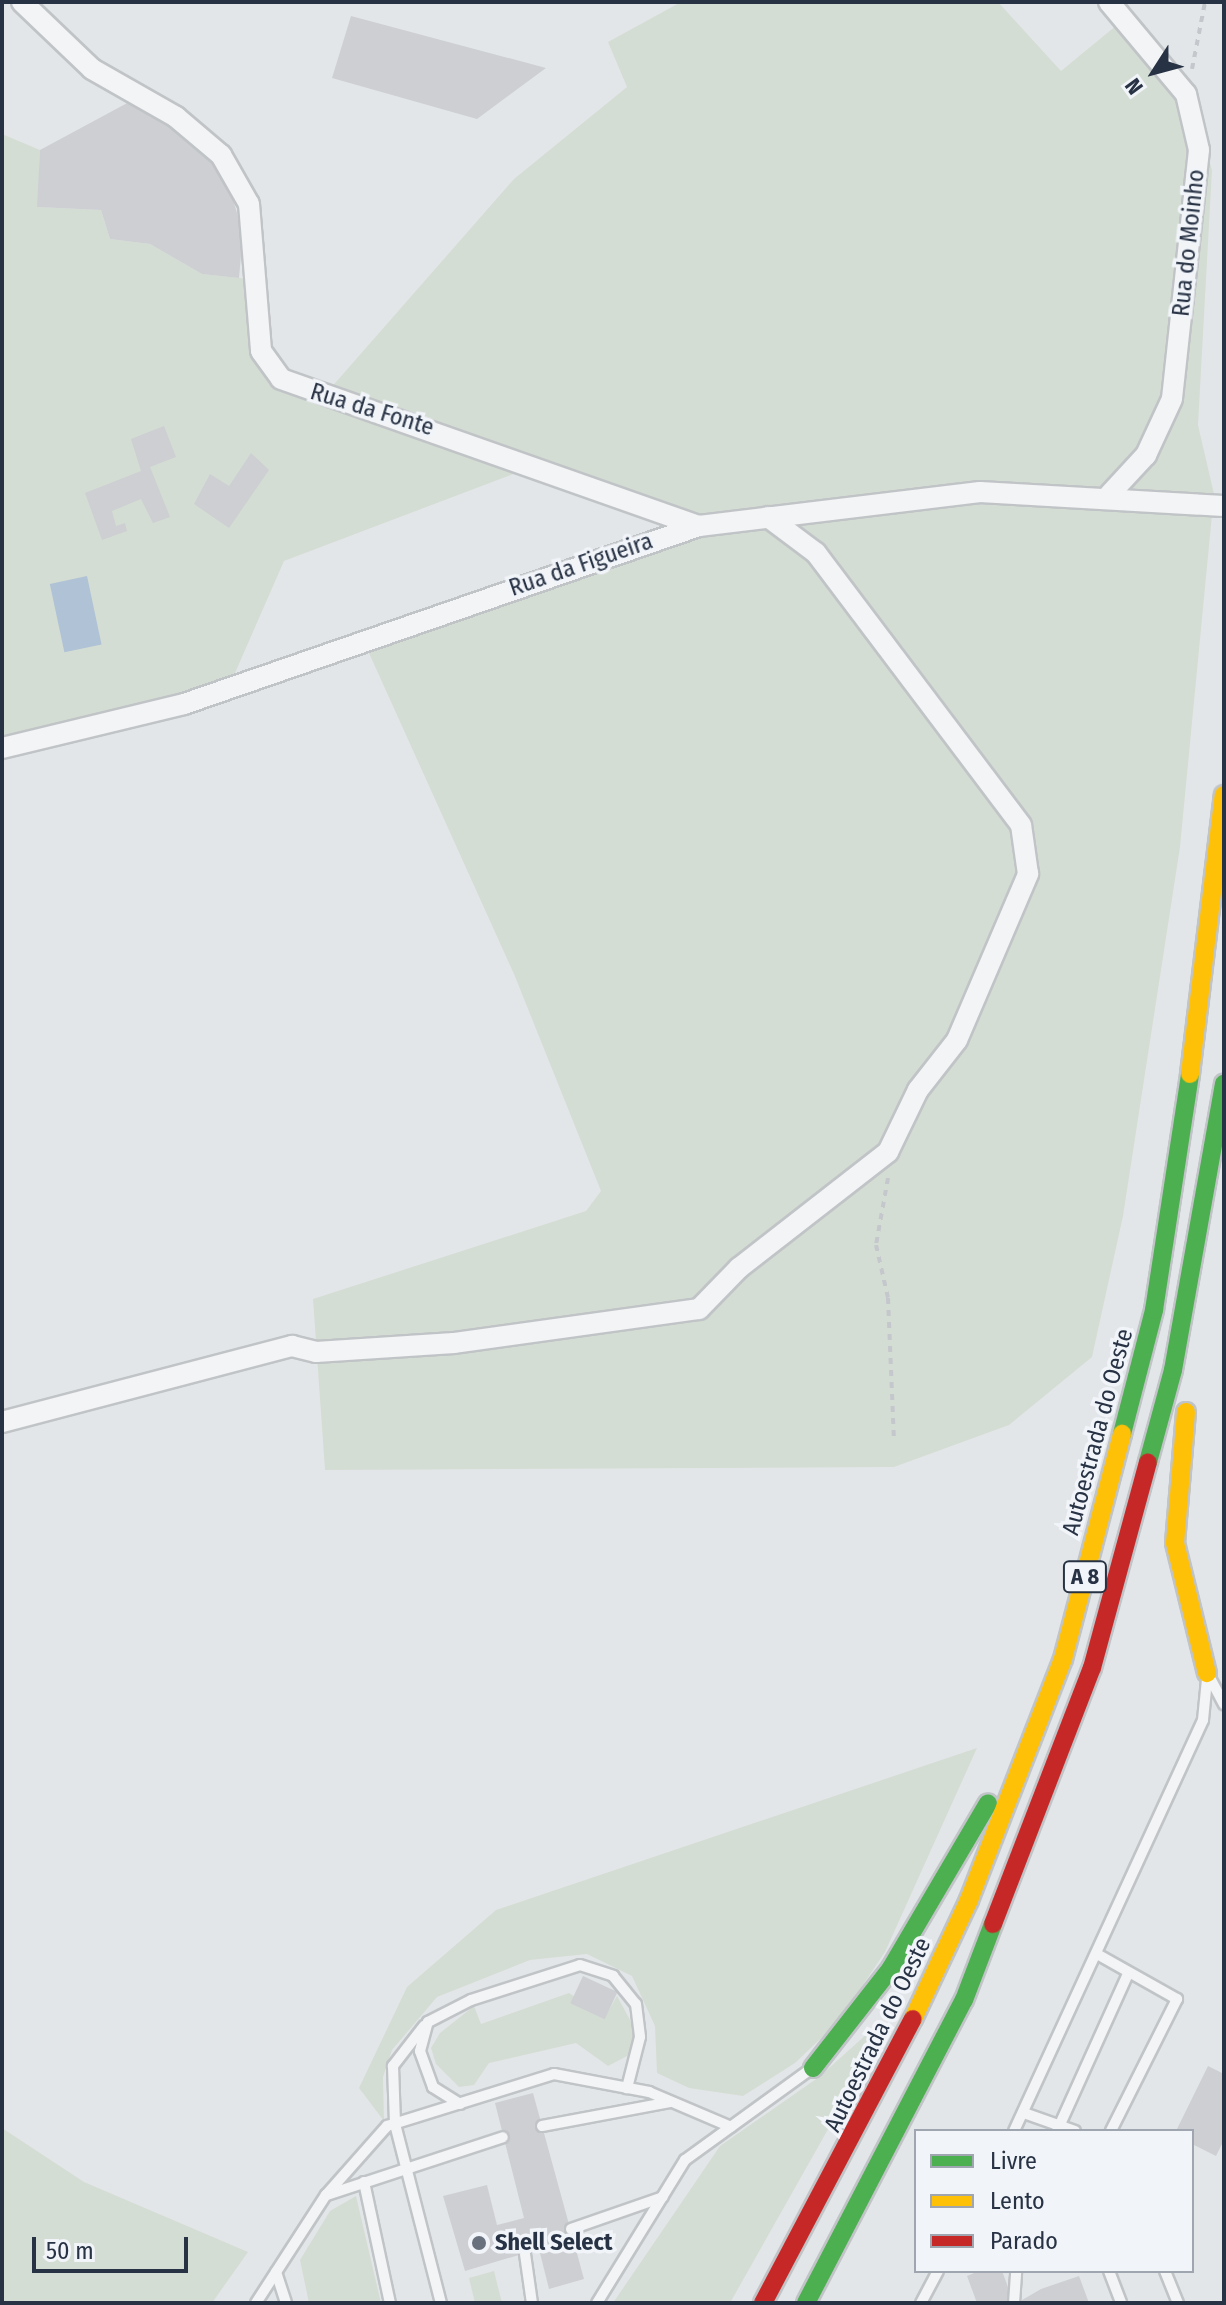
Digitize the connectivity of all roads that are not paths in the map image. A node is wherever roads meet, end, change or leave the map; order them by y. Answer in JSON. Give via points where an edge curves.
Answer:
{"nodes":[{"id":1,"x":22,"y":2,"type":"edge"},
{"id":2,"x":1109,"y":2,"type":"edge"},
{"id":3,"x":1109,"y":495,"type":"junction"},
{"id":4,"x":1224,"y":506,"type":"edge"},
{"id":5,"x":768,"y":517,"type":"junction"},
{"id":6,"x":699,"y":526,"type":"junction"},
{"id":7,"x":2,"y":748,"type":"edge"},
{"id":8,"x":1224,"y":795,"type":"edge"},
{"id":9,"x":1224,"y":1084,"type":"edge"},
{"id":10,"x":1192,"y":1284,"type":"junction"},
{"id":11,"x":1202,"y":1345,"type":"dead end"},
{"id":12,"x":1192,"y":1387,"type":"dead end"},
{"id":13,"x":2,"y":1422,"type":"edge"},
{"id":14,"x":1207,"y":1673,"type":"junction"},
{"id":15,"x":1224,"y":1704,"type":"edge"},
{"id":16,"x":1044,"y":1709,"type":"junction"},
{"id":17,"x":1097,"y":1954,"type":"junction"},
{"id":18,"x":1128,"y":1974,"type":"junction"},
{"id":19,"x":428,"y":2022,"type":"junction"},
{"id":20,"x":813,"y":2068,"type":"joint"},
{"id":21,"x":627,"y":2088,"type":"junction"},
{"id":22,"x":672,"y":2102,"type":"junction"},
{"id":23,"x":460,"y":2104,"type":"junction"},
{"id":24,"x":1024,"y":2113,"type":"junction"},
{"id":25,"x":395,"y":2124,"type":"junction"},
{"id":26,"x":542,"y":2126,"type":"dead end"},
{"id":27,"x":731,"y":2127,"type":"junction"},
{"id":28,"x":1058,"y":2128,"type":"edge"},
{"id":29,"x":1015,"y":2129,"type":"edge"},
{"id":30,"x":1112,"y":2129,"type":"edge"},
{"id":31,"x":503,"y":2137,"type":"dead end"},
{"id":32,"x":406,"y":2167,"type":"junction"},
{"id":33,"x":364,"y":2182,"type":"junction"},
{"id":34,"x":326,"y":2195,"type":"junction"},
{"id":35,"x":663,"y":2197,"type":"junction"},
{"id":36,"x":571,"y":2229,"type":"dead end"},
{"id":37,"x":525,"y":2254,"type":"dead end"},
{"id":38,"x":276,"y":2272,"type":"junction"},
{"id":39,"x":937,"y":2273,"type":"edge"},
{"id":40,"x":1016,"y":2273,"type":"edge"},
{"id":41,"x":1110,"y":2273,"type":"edge"},
{"id":42,"x":1166,"y":2273,"type":"edge"},
{"id":43,"x":256,"y":2303,"type":"edge"},
{"id":44,"x":286,"y":2303,"type":"edge"},
{"id":45,"x":390,"y":2303,"type":"edge"},
{"id":46,"x":441,"y":2303,"type":"edge"},
{"id":47,"x":532,"y":2303,"type":"edge"},
{"id":48,"x":597,"y":2303,"type":"edge"},
{"id":49,"x":763,"y":2303,"type":"edge"},
{"id":50,"x":806,"y":2303,"type":"edge"},
{"id":51,"x":921,"y":2303,"type":"edge"},
{"id":52,"x":1014,"y":2303,"type":"edge"},
{"id":53,"x":1121,"y":2303,"type":"edge"},
{"id":54,"x":1178,"y":2303,"type":"edge"}],
"edges":[{"from":1,"to":6,"type":"street","name":"Rua da Fonte","via":[[92,69],[176,117],[221,155],[249,204],[261,351],[281,379]]},
{"from":2,"to":3,"type":"street","name":"Rua do Moinho","via":[[1186,94],[1199,150],[1172,399],[1146,455]]},
{"from":3,"to":4,"type":"street","name":"Rua da Figueira"},
{"from":3,"to":5,"type":"street","name":"Rua da Figueira","via":[[980,492]]},
{"from":5,"to":6,"type":"street","name":"Rua da Figueira"},
{"from":5,"to":13,"type":"street","via":[[816,553],[1021,825],[1028,874],[957,1040],[918,1090],[888,1152],[739,1268],[699,1309],[454,1343],[316,1352],[292,1346]]},
{"from":6,"to":7,"type":"street","name":"Rua da Figueira","via":[[184,704]]},
{"from":8,"to":16,"type":"highway","name":"Autoestrada do Oeste","number":"A 8","via":[[1213,924],[1154,1310]]},
{"from":9,"to":10,"type":"highway","number":"A 8"},
{"from":10,"to":11,"type":"highway"},
{"from":10,"to":50,"type":"highway","number":"A 8","via":[[1118,1583],[1034,1832],[930,2074]]},
{"from":12,"to":14,"type":"highway","via":[[1179,1443],[1175,1543]]},
{"from":14,"to":15,"type":"lane"},
{"from":14,"to":17,"type":"lane","via":[[1203,1720]]},
{"from":16,"to":20,"type":"highway","via":[[891,1968]]},
{"from":16,"to":49,"type":"highway","name":"Autoestrada do Oeste","number":"A 8","via":[[942,1958],[860,2131]]},
{"from":17,"to":18,"type":"lane"},
{"from":17,"to":24,"type":"lane"},
{"from":18,"to":28,"type":"lane"},
{"from":18,"to":30,"type":"lane","via":[[1177,1999]]},
{"from":19,"to":21,"type":"lane","via":[[471,2000],[580,1965],[613,1976],[636,2004],[640,2037]]},
{"from":19,"to":23,"type":"lane","via":[[420,2051],[433,2087]]},
{"from":19,"to":25,"type":"lane","via":[[393,2066]]},
{"from":20,"to":27,"type":"lane"},
{"from":21,"to":22,"type":"lane"},
{"from":21,"to":23,"type":"lane","via":[[554,2074]]},
{"from":22,"to":26,"type":"lane"},
{"from":22,"to":27,"type":"lane"},
{"from":23,"to":25,"type":"lane"},
{"from":24,"to":28,"type":"lane"},
{"from":24,"to":29,"type":"lane"},
{"from":25,"to":32,"type":"lane"},
{"from":25,"to":34,"type":"lane"},
{"from":27,"to":35,"type":"lane","via":[[685,2160]]},
{"from":31,"to":32,"type":"lane"},
{"from":32,"to":33,"type":"lane"},
{"from":32,"to":46,"type":"lane"},
{"from":33,"to":34,"type":"lane"},
{"from":33,"to":45,"type":"lane"},
{"from":34,"to":38,"type":"lane"},
{"from":35,"to":36,"type":"lane"},
{"from":35,"to":48,"type":"lane"},
{"from":37,"to":47,"type":"lane"},
{"from":38,"to":43,"type":"lane"},
{"from":38,"to":44,"type":"lane"},
{"from":39,"to":51,"type":"lane"},
{"from":40,"to":52,"type":"lane"},
{"from":41,"to":53,"type":"lane"},
{"from":42,"to":54,"type":"lane"}]}
